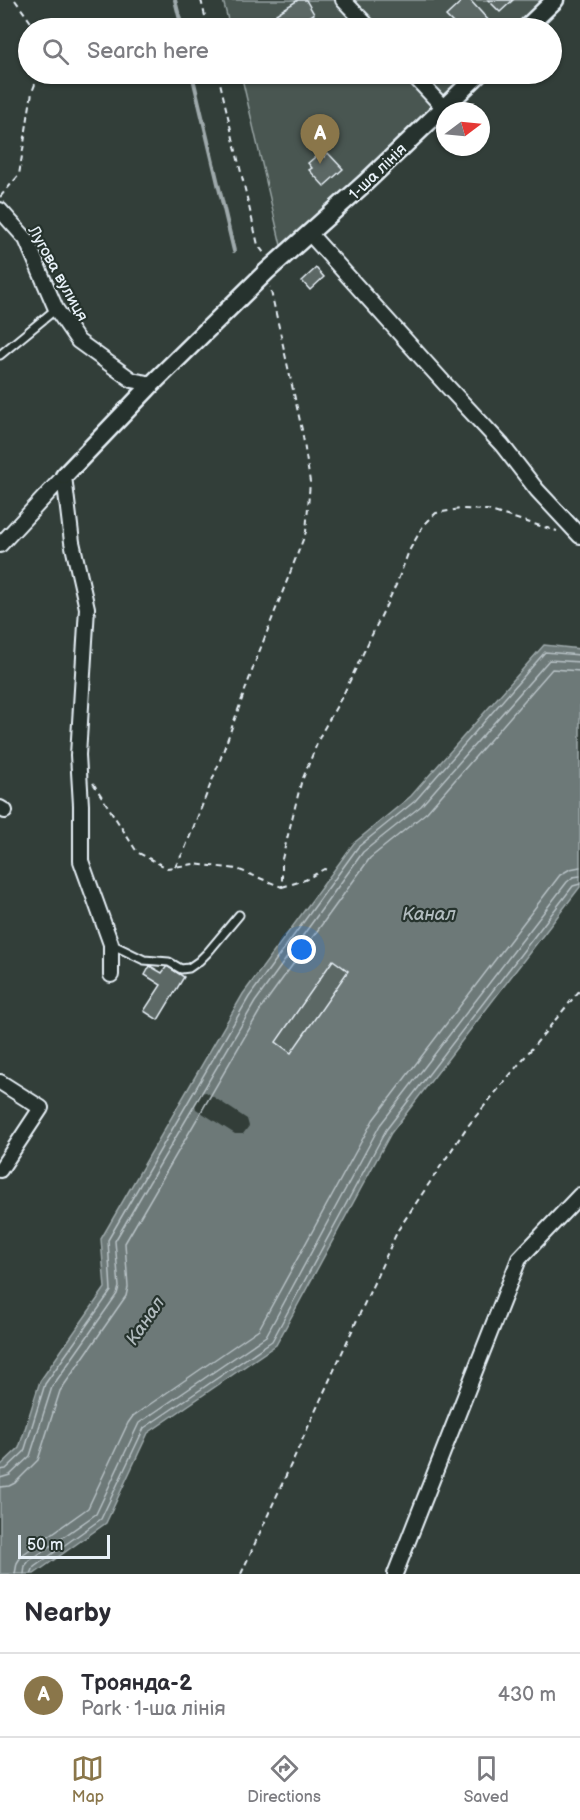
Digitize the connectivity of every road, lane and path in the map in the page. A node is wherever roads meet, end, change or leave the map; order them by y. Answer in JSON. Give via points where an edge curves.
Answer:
{"nodes":[{"id":1,"x":15,"y":0,"type":"edge"},
{"id":2,"x":201,"y":0,"type":"edge"},
{"id":3,"x":343,"y":0,"type":"edge"},
{"id":4,"x":555,"y":0,"type":"edge"},
{"id":5,"x":28,"y":18,"type":"edge"},
{"id":6,"x":206,"y":18,"type":"edge"},
{"id":7,"x":360,"y":18,"type":"edge"},
{"id":8,"x":536,"y":18,"type":"edge"},
{"id":9,"x":35,"y":84,"type":"edge"},
{"id":10,"x":220,"y":84,"type":"edge"},
{"id":11,"x":421,"y":84,"type":"edge"},
{"id":12,"x":468,"y":84,"type":"edge"},
{"id":13,"x":438,"y":102,"type":"edge"},
{"id":14,"x":448,"y":102,"type":"edge"},
{"id":15,"x":436,"y":114,"type":"edge"},
{"id":16,"x":0,"y":197,"type":"edge"},
{"id":17,"x":0,"y":210,"type":"edge"},
{"id":18,"x":310,"y":234,"type":"junction"},
{"id":19,"x":270,"y":269,"type":"junction"},
{"id":20,"x":56,"y":309,"type":"junction"},
{"id":21,"x":0,"y":355,"type":"edge"},
{"id":22,"x":152,"y":384,"type":"junction"},
{"id":23,"x":64,"y":476,"type":"junction"},
{"id":24,"x":559,"y":532,"type":"dead end"},
{"id":25,"x":580,"y":536,"type":"edge"},
{"id":26,"x":0,"y":545,"type":"edge"},
{"id":27,"x":79,"y":766,"type":"junction"},
{"id":28,"x":175,"y":867,"type":"junction"},
{"id":29,"x":328,"y":870,"type":"dead end"},
{"id":30,"x":282,"y":886,"type":"junction"},
{"id":31,"x":239,"y":915,"type":"dead end"},
{"id":32,"x":111,"y":944,"type":"junction"},
{"id":33,"x":111,"y":975,"type":"dead end"},
{"id":34,"x":580,"y":990,"type":"edge"},
{"id":35,"x":0,"y":1082,"type":"edge"},
{"id":36,"x":0,"y":1170,"type":"edge"},
{"id":37,"x":580,"y":1195,"type":"edge"},
{"id":38,"x":241,"y":1574,"type":"edge"},
{"id":39,"x":395,"y":1574,"type":"edge"}],
"edges":[{"from":1,"to":5,"type":"path"},
{"from":2,"to":6,"type":"path"},
{"from":3,"to":7,"type":"street"},
{"from":4,"to":8,"type":"street"},
{"from":9,"to":16,"type":"path","via":[[20,175]]},
{"from":10,"to":19,"type":"path","via":[[258,245]]},
{"from":11,"to":13,"type":"street"},
{"from":12,"to":14,"type":"street","name":"1-ша лінія"},
{"from":15,"to":18,"type":"street","name":"1-ша лінія"},
{"from":17,"to":20,"type":"street","name":"Лугова вулиця","via":[[26,239]]},
{"from":18,"to":19,"type":"street","name":"1-ша лінія"},
{"from":18,"to":25,"type":"street"},
{"from":19,"to":22,"type":"street","name":"1-ша лінія"},
{"from":19,"to":28,"type":"path","via":[[302,430],[309,482],[306,532],[219,763]]},
{"from":20,"to":21,"type":"lane"},
{"from":20,"to":22,"type":"street","name":"Лугова вулиця","via":[[78,341],[132,380]]},
{"from":22,"to":23,"type":"street","name":"1-ша лінія"},
{"from":23,"to":26,"type":"street"},
{"from":23,"to":27,"type":"street","via":[[72,542],[87,608]]},
{"from":24,"to":30,"type":"path","via":[[487,510],[436,513],[423,526],[301,783],[282,859]]},
{"from":27,"to":28,"type":"path","via":[[138,852],[167,868]]},
{"from":27,"to":32,"type":"street","via":[[81,861]]},
{"from":28,"to":30,"type":"path","via":[[194,864],[237,869]]},
{"from":29,"to":30,"type":"path"},
{"from":31,"to":32,"type":"lane","via":[[199,962],[189,968],[144,960]]},
{"from":32,"to":33,"type":"street"},
{"from":34,"to":38,"type":"path","via":[[467,1127],[398,1230]]},
{"from":35,"to":36,"type":"street","via":[[41,1108]]},
{"from":37,"to":39,"type":"street","via":[[519,1259]]}]}
